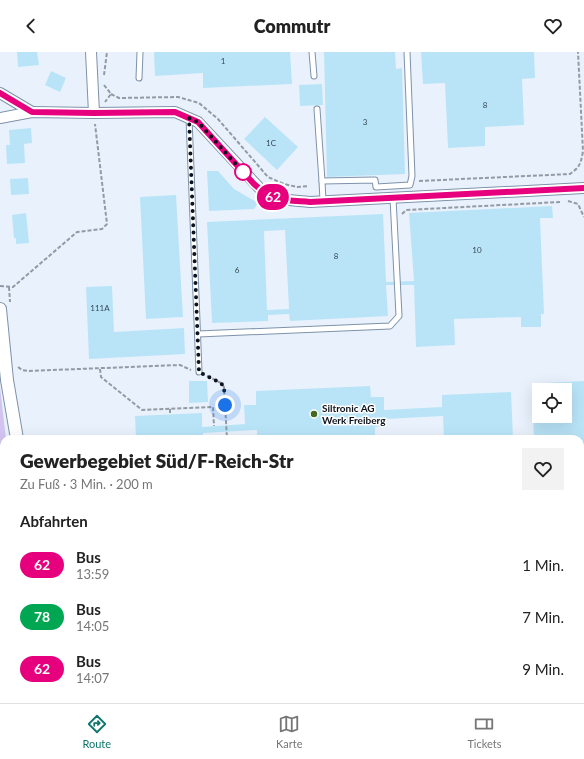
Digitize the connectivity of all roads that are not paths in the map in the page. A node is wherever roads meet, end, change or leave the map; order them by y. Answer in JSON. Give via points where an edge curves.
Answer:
{"nodes":[{"id":1,"x":91,"y":52,"type":"edge"},
{"id":2,"x":140,"y":52,"type":"edge"},
{"id":3,"x":312,"y":52,"type":"edge"},
{"id":4,"x":408,"y":52,"type":"edge"},
{"id":5,"x":314,"y":76,"type":"dead end"},
{"id":6,"x":140,"y":78,"type":"dead end"},
{"id":7,"x":0,"y":93,"type":"edge"},
{"id":8,"x":317,"y":109,"type":"dead end"},
{"id":9,"x":32,"y":112,"type":"junction"},
{"id":10,"x":94,"y":113,"type":"junction"},
{"id":11,"x":0,"y":118,"type":"edge"},
{"id":12,"x":189,"y":118,"type":"junction"},
{"id":13,"x":322,"y":181,"type":"junction"},
{"id":14,"x":584,"y":188,"type":"edge"},
{"id":15,"x":393,"y":198,"type":"junction"},
{"id":16,"x":323,"y":201,"type":"junction"},
{"id":17,"x":5,"y":306,"type":"edge"},
{"id":18,"x":198,"y":334,"type":"junction"},
{"id":19,"x":199,"y":372,"type":"road end"},
{"id":20,"x":16,"y":435,"type":"edge"}],
"edges":[{"from":1,"to":10,"type":"street"},
{"from":2,"to":6,"type":"lane"},
{"from":3,"to":5,"type":"lane"},
{"from":4,"to":13,"type":"lane","via":[[412,176],[410,184],[376,187],[375,180]]},
{"from":7,"to":9,"type":"street"},
{"from":8,"to":13,"type":"lane"},
{"from":9,"to":10,"type":"street"},
{"from":9,"to":11,"type":"street"},
{"from":10,"to":12,"type":"street","via":[[175,112]]},
{"from":12,"to":16,"type":"street","via":[[198,122],[264,193],[276,199]]},
{"from":12,"to":18,"type":"lane"},
{"from":13,"to":16,"type":"lane"},
{"from":14,"to":15,"type":"street"},
{"from":15,"to":16,"type":"street"},
{"from":15,"to":18,"type":"lane","via":[[399,316],[390,326]]},
{"from":17,"to":20,"type":"street","via":[[7,380]]},
{"from":18,"to":19,"type":"lane"}]}
